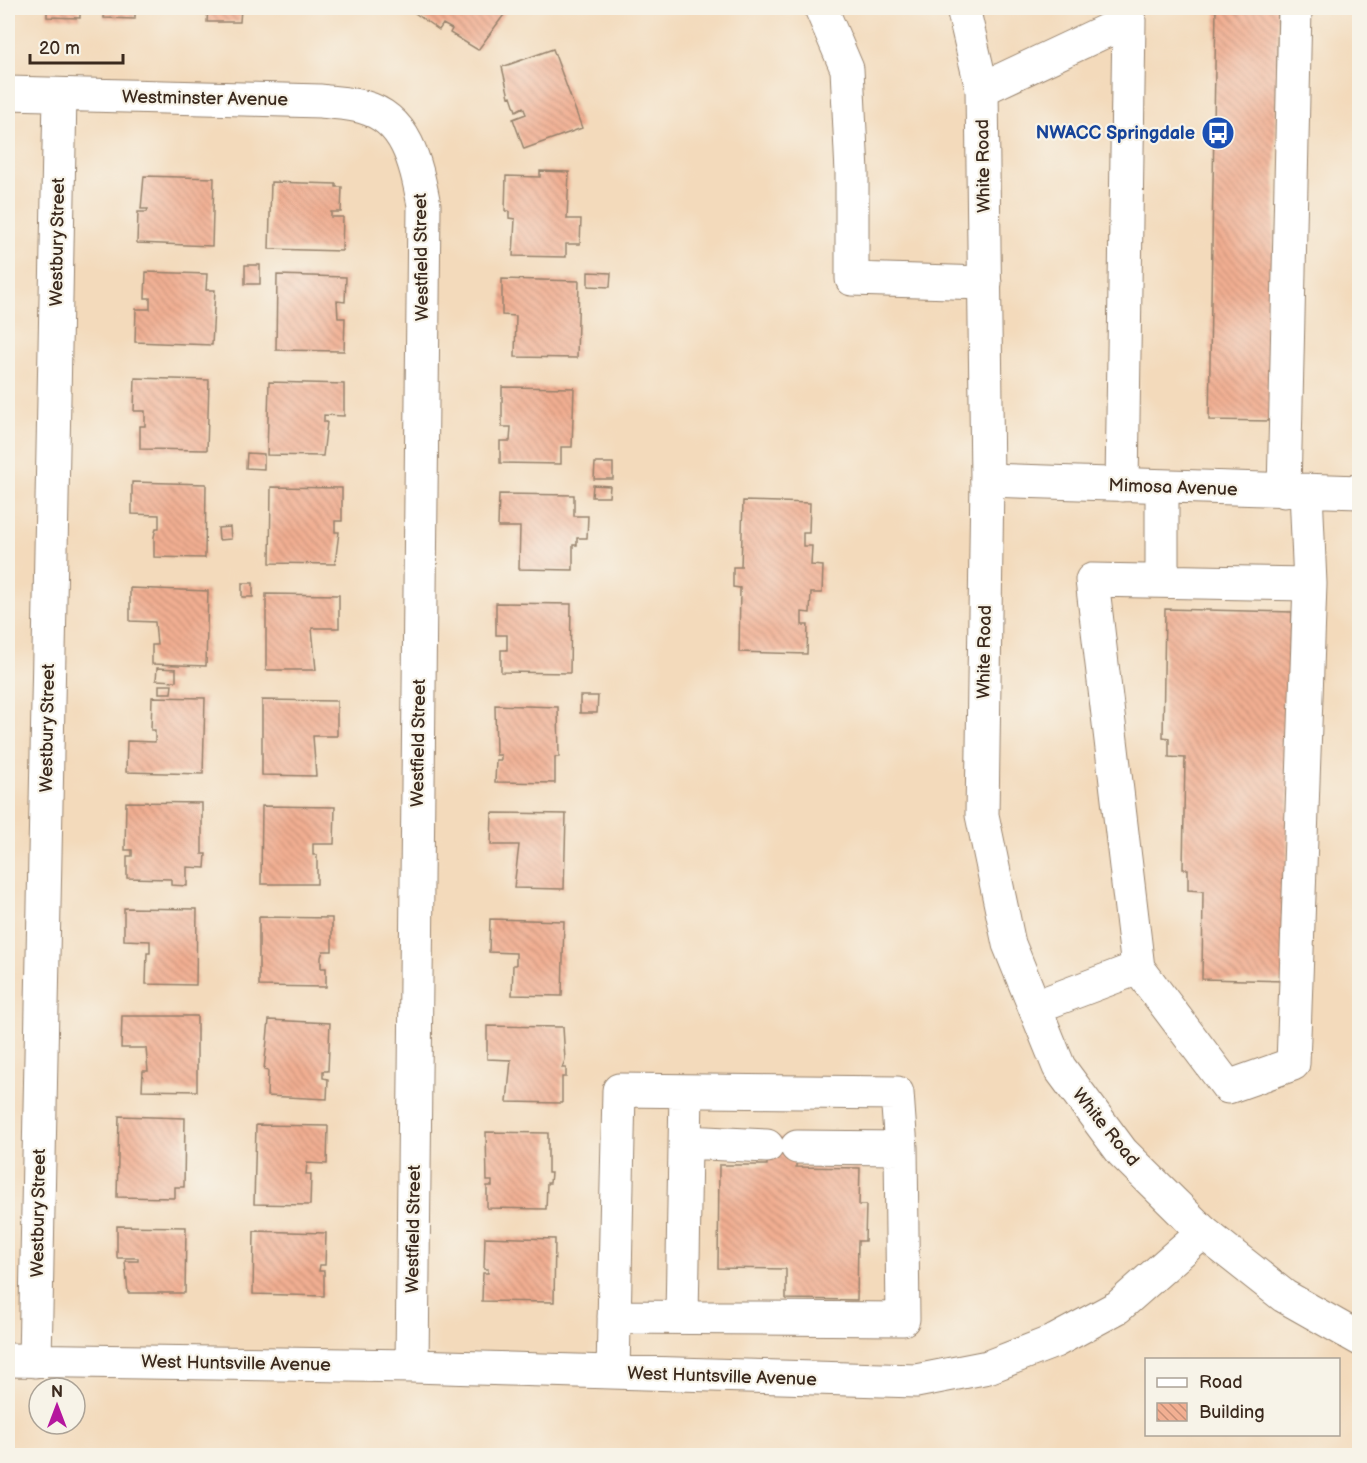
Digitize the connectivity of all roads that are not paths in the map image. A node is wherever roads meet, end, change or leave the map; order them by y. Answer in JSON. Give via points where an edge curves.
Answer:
{"nodes":[{"id":1,"x":821,"y":8,"type":"edge"},
{"id":2,"x":963,"y":8,"type":"edge"},
{"id":3,"x":1295,"y":8,"type":"edge"},
{"id":4,"x":1129,"y":14,"type":"edge"},
{"id":5,"x":982,"y":89,"type":"junction"},
{"id":6,"x":8,"y":93,"type":"edge"},
{"id":7,"x":60,"y":94,"type":"junction"},
{"id":8,"x":397,"y":126,"type":"joint"},
{"id":9,"x":985,"y":283,"type":"junction"},
{"id":10,"x":987,"y":480,"type":"junction"},
{"id":11,"x":1122,"y":485,"type":"junction"},
{"id":12,"x":1162,"y":486,"type":"junction"},
{"id":13,"x":1295,"y":491,"type":"junction"},
{"id":14,"x":1359,"y":492,"type":"edge"},
{"id":15,"x":1162,"y":581,"type":"junction"},
{"id":16,"x":1310,"y":584,"type":"junction"},
{"id":17,"x":1138,"y":968,"type":"junction"},
{"id":18,"x":1035,"y":1008,"type":"junction"},
{"id":19,"x":686,"y":1091,"type":"junction"},
{"id":20,"x":686,"y":1142,"type":"junction"},
{"id":21,"x":901,"y":1148,"type":"junction"},
{"id":22,"x":1203,"y":1232,"type":"junction"},
{"id":23,"x":614,"y":1317,"type":"junction"},
{"id":24,"x":682,"y":1317,"type":"junction"},
{"id":25,"x":1359,"y":1339,"type":"edge"},
{"id":26,"x":21,"y":1360,"type":"edge"},
{"id":27,"x":412,"y":1366,"type":"junction"},
{"id":28,"x":613,"y":1372,"type":"junction"}],
"edges":[{"from":1,"to":9,"type":"street","via":[[847,69],[852,279]]},
{"from":2,"to":5,"type":"street","name":"White Road"},
{"from":3,"to":13,"type":"street"},
{"from":4,"to":5,"type":"street"},
{"from":4,"to":11,"type":"street"},
{"from":5,"to":9,"type":"street","name":"White Road"},
{"from":6,"to":7,"type":"street","name":"Westminster Avenue"},
{"from":7,"to":8,"type":"street","name":"Westminster Avenue","via":[[321,101],[364,107]]},
{"from":7,"to":26,"type":"street","name":"Westbury Street"},
{"from":8,"to":27,"type":"street","name":"Westfield Street","via":[[416,164],[424,205]]},
{"from":9,"to":10,"type":"street","name":"White Road"},
{"from":10,"to":11,"type":"street","name":"Mimosa Avenue"},
{"from":10,"to":18,"type":"street","name":"White Road","via":[[982,815],[1009,944]]},
{"from":11,"to":12,"type":"street","name":"Mimosa Avenue"},
{"from":12,"to":13,"type":"street","name":"Mimosa Avenue"},
{"from":12,"to":15,"type":"street"},
{"from":13,"to":14,"type":"street","name":"Mimosa Avenue"},
{"from":13,"to":16,"type":"street"},
{"from":15,"to":16,"type":"street"},
{"from":15,"to":17,"type":"street","via":[[1092,580]]},
{"from":16,"to":17,"type":"street","via":[[1293,1064],[1228,1087]]},
{"from":17,"to":18,"type":"street"},
{"from":18,"to":22,"type":"street","name":"White Road","via":[[1059,1067],[1122,1152]]},
{"from":19,"to":20,"type":"street"},
{"from":19,"to":21,"type":"street","via":[[897,1093]]},
{"from":19,"to":23,"type":"street","via":[[619,1090]]},
{"from":20,"to":21,"type":"street"},
{"from":20,"to":24,"type":"street"},
{"from":21,"to":24,"type":"street","via":[[903,1319]]},
{"from":22,"to":25,"type":"street","via":[[1284,1296]]},
{"from":22,"to":28,"type":"street","name":"West Huntsville Avenue","via":[[1118,1307],[1055,1341],[988,1367],[916,1381]]},
{"from":23,"to":24,"type":"street"},
{"from":23,"to":28,"type":"street"},
{"from":26,"to":27,"type":"street","name":"West Huntsville Avenue"},
{"from":27,"to":28,"type":"street","name":"West Huntsville Avenue"}]}
